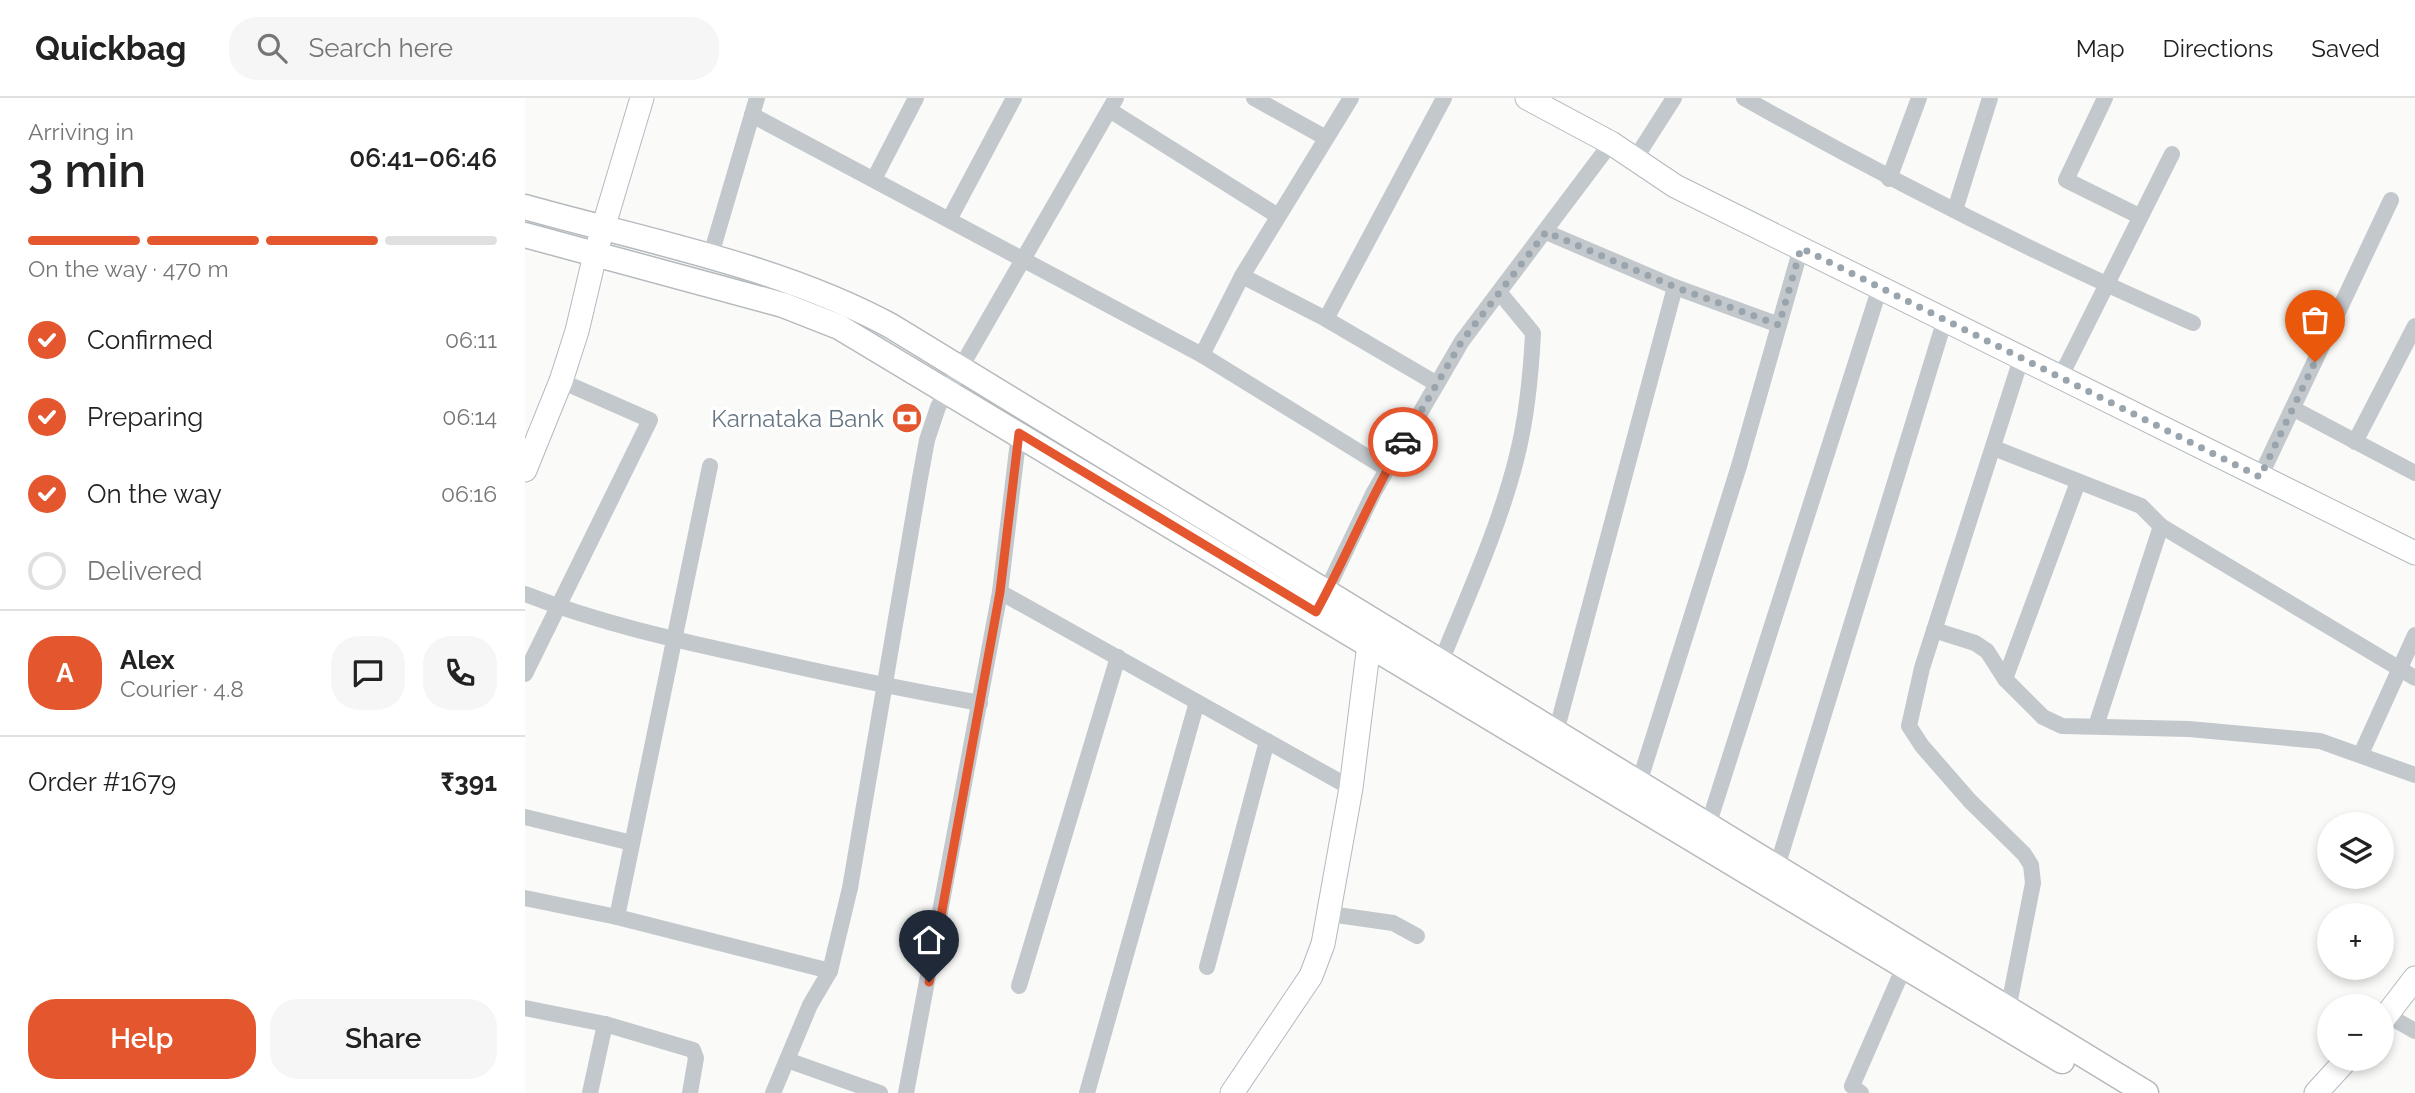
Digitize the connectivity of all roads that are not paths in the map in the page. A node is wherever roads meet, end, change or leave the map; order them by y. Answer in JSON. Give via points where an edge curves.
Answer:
{"nodes":[{"id":1,"x":642,"y":98,"type":"edge"},
{"id":2,"x":757,"y":98,"type":"edge"},
{"id":3,"x":916,"y":98,"type":"edge"},
{"id":4,"x":1014,"y":98,"type":"edge"},
{"id":5,"x":1254,"y":98,"type":"edge"},
{"id":6,"x":1351,"y":98,"type":"edge"},
{"id":7,"x":1444,"y":98,"type":"edge"},
{"id":8,"x":1527,"y":98,"type":"edge"},
{"id":9,"x":1674,"y":98,"type":"edge"},
{"id":10,"x":1744,"y":98,"type":"edge"},
{"id":11,"x":1919,"y":98,"type":"edge"},
{"id":12,"x":1990,"y":98,"type":"edge"},
{"id":13,"x":2105,"y":98,"type":"edge"},
{"id":14,"x":1114,"y":105,"type":"edge"},
{"id":15,"x":752,"y":115,"type":"junction"},
{"id":16,"x":1326,"y":138,"type":"junction"},
{"id":17,"x":1611,"y":143,"type":"junction"},
{"id":18,"x":2172,"y":154,"type":"dead end"},
{"id":19,"x":1635,"y":159,"type":"junction"},
{"id":20,"x":874,"y":179,"type":"junction"},
{"id":21,"x":1889,"y":179,"type":"junction"},
{"id":22,"x":2391,"y":200,"type":"dead end"},
{"id":23,"x":525,"y":207,"type":"edge"},
{"id":24,"x":1955,"y":211,"type":"junction"},
{"id":25,"x":1278,"y":216,"type":"junction"},
{"id":26,"x":2139,"y":216,"type":"junction"},
{"id":27,"x":950,"y":218,"type":"junction"},
{"id":28,"x":603,"y":229,"type":"junction"},
{"id":29,"x":1546,"y":232,"type":"junction"},
{"id":30,"x":525,"y":235,"type":"edge"},
{"id":31,"x":1801,"y":248,"type":"junction"},
{"id":32,"x":595,"y":255,"type":"junction"},
{"id":33,"x":1022,"y":257,"type":"junction"},
{"id":34,"x":710,"y":258,"type":"junction"},
{"id":35,"x":1242,"y":276,"type":"junction"},
{"id":36,"x":2105,"y":285,"type":"junction"},
{"id":37,"x":1675,"y":287,"type":"junction"},
{"id":38,"x":1881,"y":287,"type":"junction"},
{"id":39,"x":1500,"y":293,"type":"junction"},
{"id":40,"x":1945,"y":318,"type":"junction"},
{"id":41,"x":1326,"y":319,"type":"junction"},
{"id":42,"x":2193,"y":323,"type":"dead end"},
{"id":43,"x":1779,"y":325,"type":"junction"},
{"id":44,"x":2415,"y":326,"type":"edge"},
{"id":45,"x":1202,"y":355,"type":"junction"},
{"id":46,"x":2021,"y":359,"type":"junction"},
{"id":47,"x":961,"y":368,"type":"junction"},
{"id":48,"x":2060,"y":379,"type":"junction"},
{"id":49,"x":561,"y":382,"type":"junction"},
{"id":50,"x":1437,"y":384,"type":"junction"},
{"id":51,"x":948,"y":391,"type":"junction"},
{"id":52,"x":2294,"y":409,"type":"junction"},
{"id":53,"x":1019,"y":433,"type":"junction"},
{"id":54,"x":2355,"y":442,"type":"junction"},
{"id":55,"x":1994,"y":448,"type":"junction"},
{"id":56,"x":710,"y":466,"type":"dead end"},
{"id":57,"x":1387,"y":469,"type":"junction"},
{"id":58,"x":525,"y":470,"type":"edge"},
{"id":59,"x":2415,"y":473,"type":"edge"},
{"id":60,"x":2260,"y":477,"type":"junction"},
{"id":61,"x":2078,"y":482,"type":"junction"},
{"id":62,"x":2161,"y":526,"type":"junction"},
{"id":63,"x":2415,"y":553,"type":"edge"},
{"id":64,"x":1000,"y":592,"type":"junction"},
{"id":65,"x":525,"y":594,"type":"edge"},
{"id":66,"x":1321,"y":602,"type":"junction"},
{"id":67,"x":559,"y":607,"type":"junction"},
{"id":68,"x":1934,"y":630,"type":"junction"},
{"id":69,"x":2415,"y":635,"type":"edge"},
{"id":70,"x":676,"y":640,"type":"junction"},
{"id":71,"x":1369,"y":644,"type":"junction"},
{"id":72,"x":1118,"y":657,"type":"junction"},
{"id":73,"x":2399,"y":669,"type":"junction"},
{"id":74,"x":1437,"y":672,"type":"junction"},
{"id":75,"x":525,"y":674,"type":"edge"},
{"id":76,"x":2415,"y":678,"type":"edge"},
{"id":77,"x":2005,"y":679,"type":"junction"},
{"id":78,"x":884,"y":686,"type":"junction"},
{"id":79,"x":1197,"y":702,"type":"junction"},
{"id":80,"x":980,"y":703,"type":"junction"},
{"id":81,"x":2096,"y":726,"type":"junction"},
{"id":82,"x":1556,"y":733,"type":"junction"},
{"id":83,"x":1267,"y":741,"type":"junction"},
{"id":84,"x":2361,"y":754,"type":"junction"},
{"id":85,"x":2415,"y":775,"type":"edge"},
{"id":86,"x":1639,"y":783,"type":"junction"},
{"id":87,"x":1351,"y":788,"type":"junction"},
{"id":88,"x":525,"y":817,"type":"edge"},
{"id":89,"x":1705,"y":835,"type":"junction"},
{"id":90,"x":632,"y":843,"type":"junction"},
{"id":91,"x":1777,"y":867,"type":"junction"},
{"id":92,"x":525,"y":898,"type":"edge"},
{"id":93,"x":1330,"y":914,"type":"junction"},
{"id":94,"x":617,"y":917,"type":"junction"},
{"id":95,"x":1417,"y":936,"type":"dead end"},
{"id":96,"x":1207,"y":967,"type":"dead end"},
{"id":97,"x":1904,"y":967,"type":"junction"},
{"id":98,"x":830,"y":971,"type":"junction"},
{"id":99,"x":1934,"y":974,"type":"junction"},
{"id":100,"x":2415,"y":978,"type":"edge"},
{"id":101,"x":1019,"y":986,"type":"dead end"},
{"id":102,"x":2394,"y":1005,"type":"edge"},
{"id":103,"x":525,"y":1008,"type":"edge"},
{"id":104,"x":2006,"y":1018,"type":"junction"},
{"id":105,"x":2394,"y":1022,"type":"edge"},
{"id":106,"x":605,"y":1024,"type":"junction"},
{"id":107,"x":2415,"y":1031,"type":"edge"},
{"id":108,"x":787,"y":1060,"type":"junction"},
{"id":109,"x":2336,"y":1071,"type":"edge"},
{"id":110,"x":590,"y":1093,"type":"edge"},
{"id":111,"x":690,"y":1093,"type":"edge"},
{"id":112,"x":773,"y":1093,"type":"edge"},
{"id":113,"x":880,"y":1093,"type":"edge"},
{"id":114,"x":906,"y":1093,"type":"edge"},
{"id":115,"x":1087,"y":1093,"type":"edge"},
{"id":116,"x":1232,"y":1093,"type":"edge"},
{"id":117,"x":1861,"y":1093,"type":"edge"},
{"id":118,"x":2117,"y":1093,"type":"edge"},
{"id":119,"x":2146,"y":1093,"type":"edge"},
{"id":120,"x":2316,"y":1093,"type":"edge"}],
"edges":[{"from":1,"to":28,"type":"street"},
{"from":2,"to":15,"type":"street"},
{"from":3,"to":20,"type":"street"},
{"from":4,"to":27,"type":"street"},
{"from":5,"to":16,"type":"street"},
{"from":6,"to":16,"type":"street"},
{"from":7,"to":41,"type":"street"},
{"from":8,"to":17,"type":"street"},
{"from":9,"to":19,"type":"street"},
{"from":10,"to":21,"type":"street"},
{"from":11,"to":21,"type":"street"},
{"from":12,"to":24,"type":"street"},
{"from":13,"to":26,"type":"street","via":[[2066,180]]},
{"from":14,"to":25,"type":"street"},
{"from":14,"to":33,"type":"street"},
{"from":15,"to":20,"type":"street"},
{"from":15,"to":34,"type":"street"},
{"from":16,"to":25,"type":"street"},
{"from":17,"to":19,"type":"street"},
{"from":17,"to":29,"type":"street"},
{"from":18,"to":26,"type":"street"},
{"from":19,"to":31,"type":"street","via":[[1675,186]]},
{"from":20,"to":27,"type":"street"},
{"from":21,"to":24,"type":"street"},
{"from":22,"to":52,"type":"street"},
{"from":23,"to":28,"type":"main road"},
{"from":24,"to":36,"type":"street"},
{"from":25,"to":35,"type":"street"},
{"from":26,"to":36,"type":"street"},
{"from":27,"to":33,"type":"street"},
{"from":28,"to":32,"type":"street"},
{"from":28,"to":34,"type":"main road"},
{"from":29,"to":37,"type":"street"},
{"from":29,"to":39,"type":"street"},
{"from":30,"to":32,"type":"main road"},
{"from":31,"to":38,"type":"street"},
{"from":31,"to":43,"type":"street"},
{"from":32,"to":49,"type":"street"},
{"from":32,"to":51,"type":"main road","via":[[813,316]]},
{"from":33,"to":45,"type":"street"},
{"from":33,"to":47,"type":"street"},
{"from":34,"to":47,"type":"main road","via":[[855,306]]},
{"from":35,"to":41,"type":"street"},
{"from":35,"to":45,"type":"street"},
{"from":36,"to":42,"type":"street"},
{"from":36,"to":48,"type":"street"},
{"from":37,"to":43,"type":"street"},
{"from":37,"to":82,"type":"street"},
{"from":38,"to":40,"type":"street"},
{"from":38,"to":89,"type":"street"},
{"from":39,"to":50,"type":"street","via":[[1462,341]]},
{"from":39,"to":74,"type":"street","via":[[1533,333],[1531,374],[1517,456],[1479,571]]},
{"from":40,"to":46,"type":"street"},
{"from":40,"to":91,"type":"street"},
{"from":41,"to":50,"type":"street"},
{"from":43,"to":86,"type":"street"},
{"from":44,"to":54,"type":"street"},
{"from":45,"to":57,"type":"street"},
{"from":46,"to":48,"type":"street"},
{"from":46,"to":55,"type":"street"},
{"from":47,"to":51,"type":"street"},
{"from":47,"to":66,"type":"main road"},
{"from":48,"to":60,"type":"street"},
{"from":49,"to":58,"type":"street"},
{"from":49,"to":67,"type":"street","via":[[650,420]]},
{"from":50,"to":57,"type":"street"},
{"from":51,"to":53,"type":"main road"},
{"from":51,"to":78,"type":"street","via":[[937,407],[927,440]]},
{"from":52,"to":54,"type":"street"},
{"from":52,"to":60,"type":"street"},
{"from":53,"to":64,"type":"street"},
{"from":53,"to":66,"type":"main road"},
{"from":54,"to":59,"type":"street"},
{"from":55,"to":61,"type":"street"},
{"from":55,"to":68,"type":"street"},
{"from":56,"to":70,"type":"street"},
{"from":57,"to":66,"type":"street"},
{"from":60,"to":63,"type":"street"},
{"from":61,"to":62,"type":"street","via":[[2141,506]]},
{"from":61,"to":77,"type":"street"},
{"from":62,"to":73,"type":"street"},
{"from":62,"to":81,"type":"street"},
{"from":64,"to":72,"type":"street"},
{"from":64,"to":80,"type":"street"},
{"from":65,"to":67,"type":"street"},
{"from":66,"to":71,"type":"main road"},
{"from":66,"to":74,"type":"main road"},
{"from":67,"to":70,"type":"street"},
{"from":67,"to":75,"type":"street"},
{"from":68,"to":77,"type":"street","via":[[1987,651]]},
{"from":68,"to":104,"type":"street","via":[[1909,726],[1970,801],[2031,865],[2033,883]]},
{"from":69,"to":73,"type":"street"},
{"from":70,"to":78,"type":"street"},
{"from":70,"to":90,"type":"street"},
{"from":71,"to":74,"type":"main road"},
{"from":71,"to":87,"type":"street"},
{"from":72,"to":79,"type":"street"},
{"from":72,"to":101,"type":"street"},
{"from":73,"to":76,"type":"street"},
{"from":73,"to":84,"type":"street"},
{"from":74,"to":82,"type":"main road"},
{"from":74,"to":89,"type":"main road"},
{"from":77,"to":81,"type":"street","via":[[2043,717],[2062,726]]},
{"from":78,"to":80,"type":"street"},
{"from":78,"to":98,"type":"street","via":[[850,888]]},
{"from":79,"to":83,"type":"street"},
{"from":79,"to":115,"type":"street"},
{"from":80,"to":114,"type":"street"},
{"from":81,"to":84,"type":"street","via":[[2320,741]]},
{"from":82,"to":86,"type":"main road"},
{"from":83,"to":87,"type":"street"},
{"from":83,"to":96,"type":"street"},
{"from":84,"to":85,"type":"street"},
{"from":86,"to":89,"type":"main road"},
{"from":87,"to":93,"type":"street"},
{"from":88,"to":90,"type":"street"},
{"from":89,"to":91,"type":"main road"},
{"from":89,"to":97,"type":"main road"},
{"from":90,"to":94,"type":"street"},
{"from":91,"to":99,"type":"main road"},
{"from":92,"to":94,"type":"street"},
{"from":93,"to":95,"type":"street","via":[[1393,923]]},
{"from":93,"to":116,"type":"street","via":[[1311,976]]},
{"from":94,"to":98,"type":"street"},
{"from":97,"to":99,"type":"main road"},
{"from":97,"to":117,"type":"street","via":[[1852,1086]]},
{"from":98,"to":108,"type":"street"},
{"from":99,"to":104,"type":"main road"},
{"from":100,"to":102,"type":"street"},
{"from":103,"to":106,"type":"street"},
{"from":104,"to":118,"type":"main road"},
{"from":104,"to":119,"type":"main road"},
{"from":105,"to":107,"type":"street"},
{"from":106,"to":110,"type":"street"},
{"from":106,"to":111,"type":"street","via":[[693,1050],[697,1058]]},
{"from":108,"to":112,"type":"street"},
{"from":108,"to":113,"type":"street"},
{"from":109,"to":120,"type":"street"}]}
